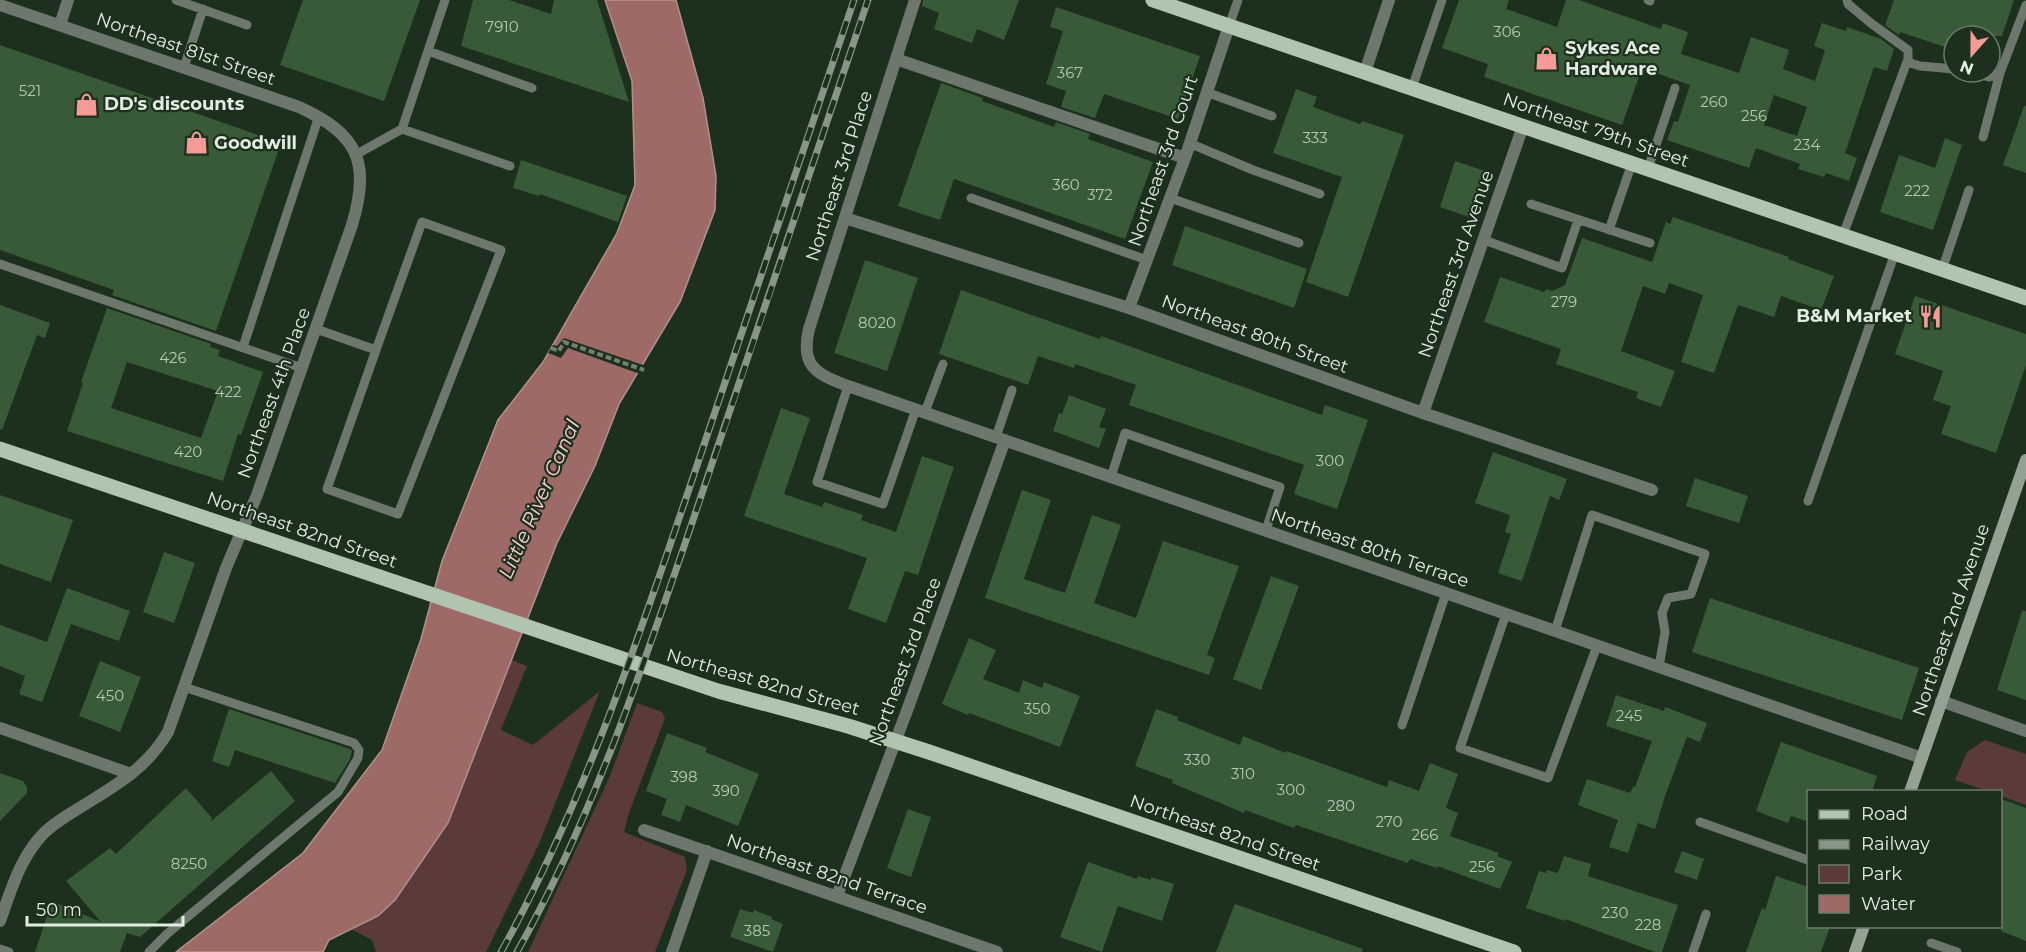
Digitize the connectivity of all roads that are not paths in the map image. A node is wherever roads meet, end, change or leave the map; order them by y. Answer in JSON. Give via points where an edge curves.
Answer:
{"nodes":[{"id":1,"x":68,"y":0,"type":"edge"},
{"id":2,"x":176,"y":0,"type":"edge"},
{"id":3,"x":445,"y":0,"type":"edge"},
{"id":4,"x":915,"y":0,"type":"edge"},
{"id":5,"x":1153,"y":0,"type":"edge"},
{"id":6,"x":1238,"y":0,"type":"edge"},
{"id":7,"x":1389,"y":0,"type":"edge"},
{"id":8,"x":1441,"y":0,"type":"edge"},
{"id":9,"x":1847,"y":0,"type":"edge"},
{"id":10,"x":0,"y":5,"type":"edge"},
{"id":11,"x":2026,"y":5,"type":"edge"},
{"id":12,"x":203,"y":9,"type":"junction"},
{"id":13,"x":60,"y":25,"type":"junction"},
{"id":14,"x":247,"y":25,"type":"dead end"},
{"id":15,"x":1229,"y":26,"type":"junction"},
{"id":16,"x":428,"y":51,"type":"junction"},
{"id":17,"x":896,"y":59,"type":"junction"},
{"id":18,"x":1907,"y":62,"type":"junction"},
{"id":19,"x":184,"y":67,"type":"junction"},
{"id":20,"x":1942,"y":68,"type":"edge"},
{"id":21,"x":2002,"y":68,"type":"edge"},
{"id":22,"x":1365,"y":72,"type":"junction"},
{"id":23,"x":1997,"y":84,"type":"edge"},
{"id":24,"x":1676,"y":87,"type":"dead end"},
{"id":25,"x":532,"y":88,"type":"dead end"},
{"id":26,"x":1412,"y":88,"type":"junction"},
{"id":27,"x":1206,"y":92,"type":"junction"},
{"id":28,"x":319,"y":116,"type":"junction"},
{"id":29,"x":1272,"y":116,"type":"dead end"},
{"id":30,"x":1523,"y":126,"type":"junction"},
{"id":31,"x":402,"y":129,"type":"junction"},
{"id":32,"x":1983,"y":137,"type":"dead end"},
{"id":33,"x":1189,"y":143,"type":"junction"},
{"id":34,"x":354,"y":149,"type":"junction"},
{"id":35,"x":1185,"y":158,"type":"junction"},
{"id":36,"x":1632,"y":163,"type":"junction"},
{"id":37,"x":510,"y":166,"type":"dead end"},
{"id":38,"x":1648,"y":169,"type":"junction"},
{"id":39,"x":1969,"y":190,"type":"dead end"},
{"id":40,"x":1320,"y":194,"type":"dead end"},
{"id":41,"x":971,"y":198,"type":"dead end"},
{"id":42,"x":1170,"y":198,"type":"junction"},
{"id":43,"x":1531,"y":204,"type":"dead end"},
{"id":44,"x":844,"y":218,"type":"junction"},
{"id":45,"x":1578,"y":220,"type":"junction"},
{"id":46,"x":1609,"y":230,"type":"junction"},
{"id":47,"x":1843,"y":235,"type":"junction"},
{"id":48,"x":1484,"y":240,"type":"junction"},
{"id":49,"x":1299,"y":243,"type":"dead end"},
{"id":50,"x":1650,"y":243,"type":"dead end"},
{"id":51,"x":1895,"y":254,"type":"junction"},
{"id":52,"x":1148,"y":260,"type":"junction"},
{"id":53,"x":0,"y":264,"type":"edge"},
{"id":54,"x":1942,"y":270,"type":"junction"},
{"id":55,"x":2026,"y":298,"type":"edge"},
{"id":56,"x":1129,"y":308,"type":"junction"},
{"id":57,"x":316,"y":329,"type":"junction"},
{"id":58,"x":243,"y":347,"type":"junction"},
{"id":59,"x":376,"y":350,"type":"junction"},
{"id":60,"x":810,"y":364,"type":"joint"},
{"id":61,"x":943,"y":364,"type":"dead end"},
{"id":62,"x":302,"y":368,"type":"junction"},
{"id":63,"x":848,"y":386,"type":"junction"},
{"id":64,"x":1012,"y":390,"type":"dead end"},
{"id":65,"x":921,"y":411,"type":"junction"},
{"id":66,"x":1423,"y":413,"type":"junction"},
{"id":67,"x":1001,"y":439,"type":"junction"},
{"id":68,"x":0,"y":448,"type":"edge"},
{"id":69,"x":2026,"y":460,"type":"edge"},
{"id":70,"x":2023,"y":476,"type":"edge"},
{"id":71,"x":1111,"y":477,"type":"junction"},
{"id":72,"x":1652,"y":490,"type":"dead end"},
{"id":73,"x":1808,"y":501,"type":"dead end"},
{"id":74,"x":1266,"y":530,"type":"junction"},
{"id":75,"x":242,"y":531,"type":"junction"},
{"id":76,"x":1446,"y":593,"type":"junction"},
{"id":77,"x":1506,"y":614,"type":"junction"},
{"id":78,"x":1555,"y":631,"type":"junction"},
{"id":79,"x":1597,"y":646,"type":"junction"},
{"id":80,"x":1659,"y":668,"type":"junction"},
{"id":81,"x":184,"y":687,"type":"junction"},
{"id":82,"x":1941,"y":701,"type":"junction"},
{"id":83,"x":1402,"y":725,"type":"dead end"},
{"id":84,"x":0,"y":728,"type":"edge"},
{"id":85,"x":2026,"y":731,"type":"edge"},
{"id":86,"x":896,"y":741,"type":"junction"},
{"id":87,"x":1922,"y":758,"type":"junction"},
{"id":88,"x":131,"y":774,"type":"junction"},
{"id":89,"x":1911,"y":790,"type":"edge"},
{"id":90,"x":1700,"y":822,"type":"dead end"},
{"id":91,"x":645,"y":830,"type":"dead end"},
{"id":92,"x":707,"y":851,"type":"junction"},
{"id":93,"x":1807,"y":859,"type":"edge"},
{"id":94,"x":837,"y":896,"type":"junction"},
{"id":95,"x":1706,"y":914,"type":"dead end"},
{"id":96,"x":0,"y":921,"type":"edge"},
{"id":97,"x":1864,"y":928,"type":"edge"},
{"id":98,"x":1931,"y":943,"type":"dead end"},
{"id":99,"x":963,"y":946,"type":"edge"},
{"id":100,"x":0,"y":949,"type":"edge"},
{"id":101,"x":9,"y":952,"type":"edge"},
{"id":102,"x":150,"y":952,"type":"edge"},
{"id":103,"x":672,"y":952,"type":"edge"},
{"id":104,"x":998,"y":952,"type":"edge"},
{"id":105,"x":1515,"y":952,"type":"edge"},
{"id":106,"x":1693,"y":952,"type":"edge"},
{"id":107,"x":1855,"y":952,"type":"edge"},
{"id":108,"x":1957,"y":952,"type":"edge"}],
"edges":[{"from":1,"to":13,"type":"street"},
{"from":2,"to":12,"type":"lane"},
{"from":3,"to":16,"type":"lane"},
{"from":4,"to":17,"type":"street","name":"Northeast 3rd Place"},
{"from":5,"to":15,"type":"main road","name":"Northeast 79th Street"},
{"from":6,"to":15,"type":"lane"},
{"from":7,"to":22,"type":"street"},
{"from":8,"to":26,"type":"lane"},
{"from":9,"to":18,"type":"lane","via":[[1908,50]]},
{"from":10,"to":13,"type":"street","name":"Northeast 81st Street"},
{"from":11,"to":21,"type":"lane"},
{"from":12,"to":14,"type":"lane"},
{"from":12,"to":19,"type":"lane"},
{"from":13,"to":19,"type":"street","name":"Northeast 81st Street"},
{"from":15,"to":22,"type":"main road","name":"Northeast 79th Street"},
{"from":15,"to":27,"type":"street","name":"Northeast 3rd Court"},
{"from":16,"to":25,"type":"lane"},
{"from":16,"to":31,"type":"lane"},
{"from":17,"to":35,"type":"street"},
{"from":17,"to":44,"type":"street","name":"Northeast 3rd Place"},
{"from":18,"to":20,"type":"lane"},
{"from":18,"to":47,"type":"lane"},
{"from":19,"to":28,"type":"street","name":"Northeast 81st Street"},
{"from":22,"to":26,"type":"main road","name":"Northeast 79th Street"},
{"from":23,"to":32,"type":"lane"},
{"from":24,"to":38,"type":"lane"},
{"from":26,"to":30,"type":"main road","name":"Northeast 79th Street"},
{"from":27,"to":29,"type":"lane"},
{"from":27,"to":33,"type":"street","name":"Northeast 3rd Court"},
{"from":28,"to":34,"type":"street","name":"Northeast 81st Street"},
{"from":28,"to":58,"type":"lane"},
{"from":30,"to":36,"type":"main road","name":"Northeast 79th Street"},
{"from":30,"to":48,"type":"street","name":"Northeast 3rd Avenue"},
{"from":31,"to":34,"type":"lane"},
{"from":31,"to":37,"type":"lane"},
{"from":33,"to":35,"type":"street","name":"Northeast 3rd Court"},
{"from":33,"to":40,"type":"lane"},
{"from":34,"to":57,"type":"street","name":"Northeast 4th Place","via":[[360,168],[357,209]]},
{"from":35,"to":42,"type":"street","name":"Northeast 3rd Court"},
{"from":36,"to":38,"type":"main road","name":"Northeast 79th Street"},
{"from":36,"to":46,"type":"lane"},
{"from":38,"to":47,"type":"main road","name":"Northeast 79th Street"},
{"from":39,"to":54,"type":"lane"},
{"from":41,"to":52,"type":"lane"},
{"from":42,"to":49,"type":"lane"},
{"from":42,"to":52,"type":"street","name":"Northeast 3rd Court"},
{"from":43,"to":45,"type":"lane"},
{"from":44,"to":56,"type":"street","name":"Northeast 80th Street"},
{"from":44,"to":60,"type":"street","name":"Northeast 3rd Place","via":[[809,329],[805,349]]},
{"from":45,"to":46,"type":"lane"},
{"from":45,"to":48,"type":"lane","via":[[1562,268]]},
{"from":46,"to":50,"type":"lane"},
{"from":47,"to":51,"type":"main road","name":"Northeast 79th Street"},
{"from":48,"to":66,"type":"street","name":"Northeast 3rd Avenue"},
{"from":51,"to":54,"type":"main road","name":"Northeast 79th Street"},
{"from":51,"to":73,"type":"lane"},
{"from":52,"to":56,"type":"street","name":"Northeast 3rd Court"},
{"from":53,"to":58,"type":"lane"},
{"from":54,"to":55,"type":"main road","name":"Northeast 79th Street"},
{"from":56,"to":66,"type":"street","name":"Northeast 80th Street"},
{"from":57,"to":59,"type":"lane"},
{"from":57,"to":62,"type":"street","name":"Northeast 4th Place"},
{"from":58,"to":62,"type":"lane"},
{"from":59,"to":59,"type":"lane","via":[[327,489],[398,514],[501,250],[422,222]]},
{"from":60,"to":63,"type":"street","name":"Northeast 80th Terrace","via":[[827,378]]},
{"from":61,"to":65,"type":"lane"},
{"from":62,"to":75,"type":"street","name":"Northeast 4th Place"},
{"from":63,"to":65,"type":"street","name":"Northeast 80th Terrace"},
{"from":63,"to":65,"type":"lane","via":[[817,482],[883,504]]},
{"from":64,"to":67,"type":"lane"},
{"from":65,"to":67,"type":"street","name":"Northeast 80th Terrace"},
{"from":66,"to":72,"type":"street","name":"Northeast 80th Street"},
{"from":67,"to":71,"type":"street","name":"Northeast 80th Terrace"},
{"from":67,"to":86,"type":"street","name":"Northeast 3rd Place"},
{"from":68,"to":75,"type":"main road","name":"Northeast 82nd Street"},
{"from":69,"to":70,"type":"main road","name":"Northeast 2nd Avenue"},
{"from":70,"to":82,"type":"main road","name":"Northeast 2nd Avenue"},
{"from":71,"to":74,"type":"street","name":"Northeast 80th Terrace"},
{"from":71,"to":74,"type":"lane","via":[[1125,433],[1280,487]]},
{"from":74,"to":76,"type":"street","name":"Northeast 80th Terrace"},
{"from":75,"to":81,"type":"street","name":"Northeast 4th Place"},
{"from":75,"to":86,"type":"main road","name":"Northeast 82nd Street","via":[[718,691]]},
{"from":76,"to":77,"type":"street","name":"Northeast 80th Terrace"},
{"from":76,"to":83,"type":"lane"},
{"from":77,"to":78,"type":"street","name":"Northeast 80th Terrace"},
{"from":77,"to":79,"type":"lane","via":[[1460,748],[1548,778]]},
{"from":78,"to":79,"type":"street","name":"Northeast 80th Terrace"},
{"from":78,"to":80,"type":"lane","via":[[1592,515],[1705,554],[1691,594],[1668,598],[1662,613],[1665,632]]},
{"from":79,"to":80,"type":"street","name":"Northeast 80th Terrace"},
{"from":80,"to":87,"type":"street","name":"Northeast 80th Terrace"},
{"from":81,"to":88,"type":"street","name":"Northeast 4th Place","via":[[162,742],[149,760]]},
{"from":81,"to":102,"type":"lane","via":[[354,743],[359,750],[358,758],[338,792]]},
{"from":82,"to":85,"type":"street"},
{"from":82,"to":87,"type":"main road","name":"Northeast 2nd Avenue"},
{"from":84,"to":88,"type":"street"},
{"from":86,"to":94,"type":"street","name":"Northeast 3rd Place"},
{"from":86,"to":105,"type":"main road","name":"Northeast 82nd Street"},
{"from":87,"to":89,"type":"main road","name":"Northeast 2nd Avenue"},
{"from":88,"to":96,"type":"street","name":"Northeast 4th Place","via":[[43,834],[19,869]]},
{"from":90,"to":93,"type":"lane"},
{"from":91,"to":92,"type":"street","name":"Northeast 82nd Terrace"},
{"from":92,"to":94,"type":"street","name":"Northeast 82nd Terrace"},
{"from":92,"to":103,"type":"street"},
{"from":94,"to":99,"type":"street","name":"Northeast 82nd Terrace"},
{"from":95,"to":106,"type":"lane"},
{"from":97,"to":107,"type":"main road"},
{"from":98,"to":108,"type":"lane"},
{"from":99,"to":104,"type":"street","name":"Northeast 82nd Terrace"},
{"from":100,"to":101,"type":"lane"}]}
